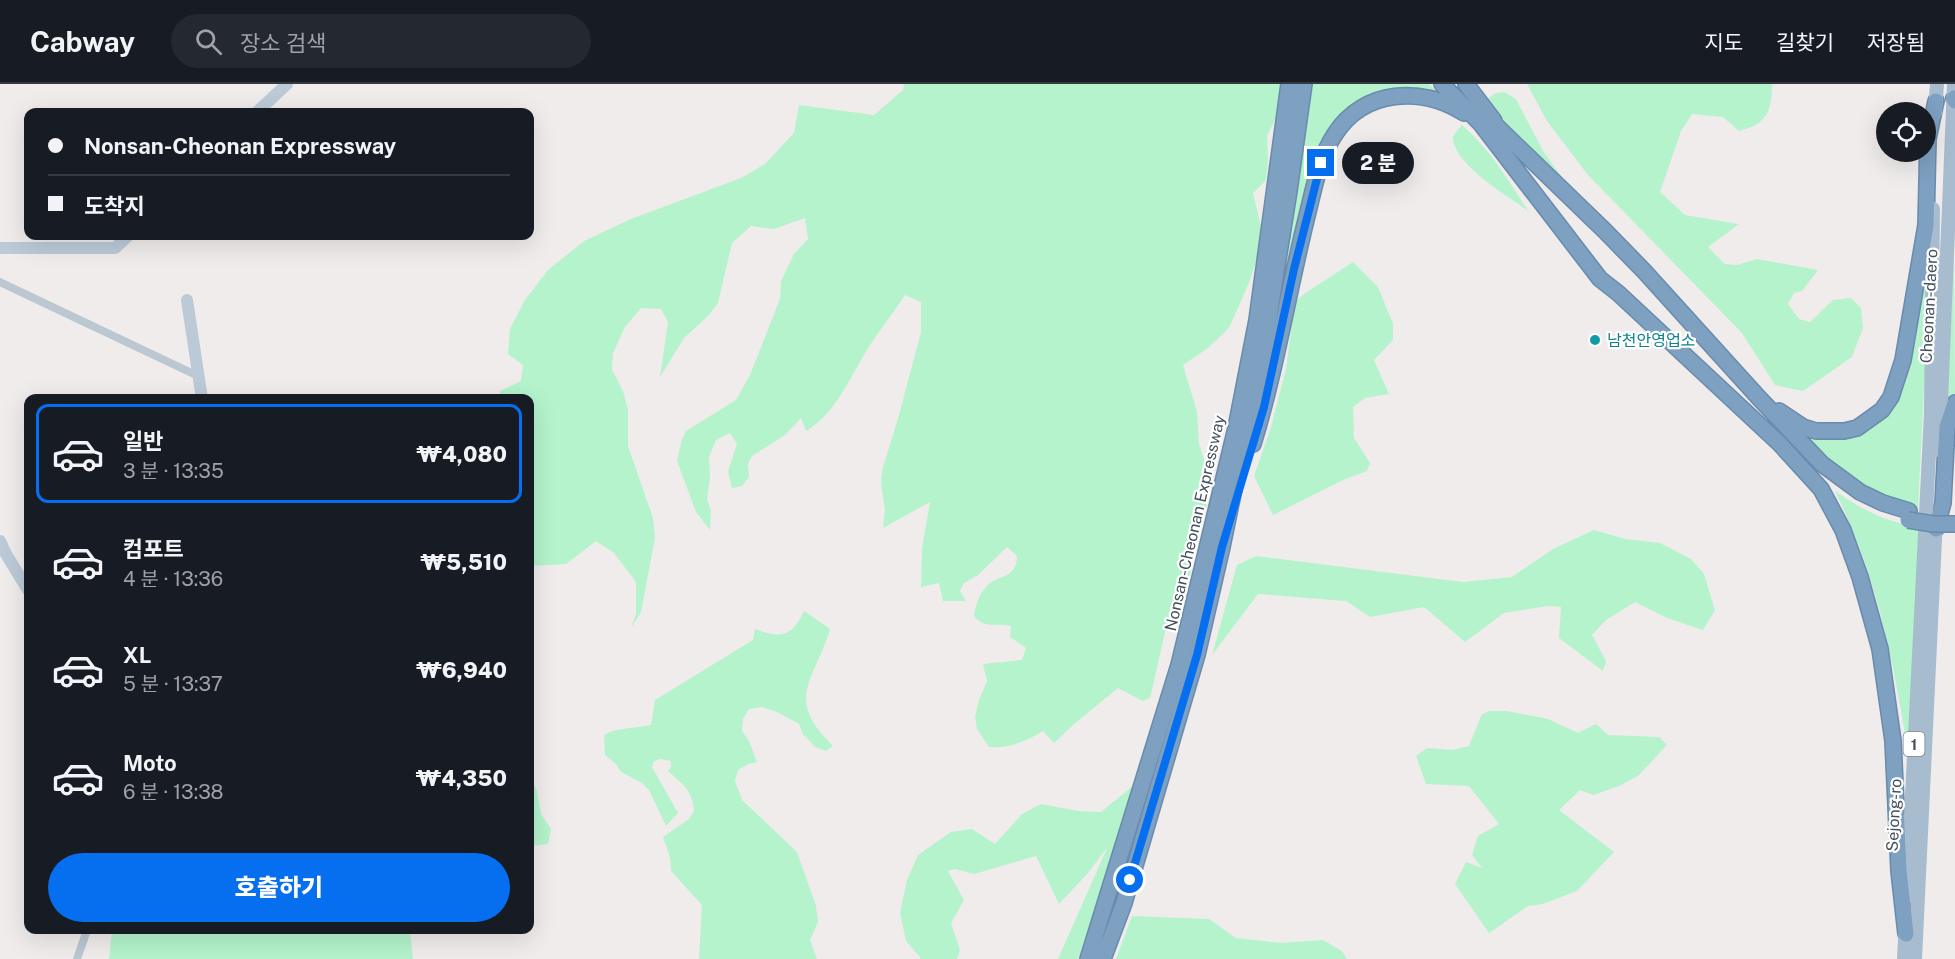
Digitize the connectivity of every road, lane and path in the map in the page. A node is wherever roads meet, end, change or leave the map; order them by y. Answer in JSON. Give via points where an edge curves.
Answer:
{"nodes":[{"id":1,"x":287,"y":84,"type":"edge"},
{"id":2,"x":1289,"y":84,"type":"edge"},
{"id":3,"x":1304,"y":84,"type":"edge"},
{"id":4,"x":1442,"y":84,"type":"edge"},
{"id":5,"x":1454,"y":84,"type":"edge"},
{"id":6,"x":1466,"y":84,"type":"edge"},
{"id":7,"x":1937,"y":84,"type":"edge"},
{"id":8,"x":1954,"y":84,"type":"edge"},
{"id":9,"x":1955,"y":99,"type":"edge"},
{"id":10,"x":1936,"y":101,"type":"junction"},
{"id":11,"x":260,"y":108,"type":"edge"},
{"id":12,"x":1481,"y":124,"type":"junction"},
{"id":13,"x":1504,"y":135,"type":"junction"},
{"id":14,"x":124,"y":240,"type":"edge"},
{"id":15,"x":0,"y":248,"type":"edge"},
{"id":16,"x":0,"y":282,"type":"edge"},
{"id":17,"x":187,"y":300,"type":"dead end"},
{"id":18,"x":198,"y":376,"type":"junction"},
{"id":19,"x":200,"y":394,"type":"edge"},
{"id":20,"x":1759,"y":398,"type":"junction"},
{"id":21,"x":1955,"y":403,"type":"edge"},
{"id":22,"x":1780,"y":444,"type":"junction"},
{"id":23,"x":1908,"y":515,"type":"junction"},
{"id":24,"x":1955,"y":515,"type":"edge"},
{"id":25,"x":1955,"y":524,"type":"edge"},
{"id":26,"x":1931,"y":529,"type":"junction"},
{"id":27,"x":0,"y":541,"type":"edge"},
{"id":28,"x":1222,"y":547,"type":"junction"},
{"id":29,"x":24,"y":583,"type":"edge"},
{"id":30,"x":86,"y":934,"type":"edge"},
{"id":31,"x":1906,"y":934,"type":"junction"},
{"id":32,"x":77,"y":959,"type":"edge"},
{"id":33,"x":1088,"y":959,"type":"edge"},
{"id":34,"x":1103,"y":959,"type":"edge"},
{"id":35,"x":1904,"y":959,"type":"edge"},
{"id":36,"x":1915,"y":959,"type":"edge"}],
"edges":[{"from":1,"to":11,"type":"street"},
{"from":2,"to":33,"type":"highway","name":"Nonsan-Cheonan Expressway","via":[[1259,309],[1236,428],[1179,665]]},
{"from":3,"to":28,"type":"highway","name":"Nonsan-Cheonan Expressway","via":[[1267,328]]},
{"from":4,"to":12,"type":"highway"},
{"from":5,"to":13,"type":"highway"},
{"from":6,"to":13,"type":"highway"},
{"from":7,"to":10,"type":"main road","name":"Cheonan-daero","number":"1"},
{"from":8,"to":9,"type":"main road","name":"Cheonan-daero","number":"1"},
{"from":9,"to":26,"type":"main road","name":"Cheonan-daero","number":"1"},
{"from":10,"to":20,"type":"highway","via":[[1928,139],[1926,225],[1903,360],[1891,397],[1871,418],[1844,431],[1803,427]]},
{"from":10,"to":26,"type":"main road","name":"Cheonan-daero","number":"1"},
{"from":12,"to":22,"type":"highway","via":[[1600,279]]},
{"from":12,"to":28,"type":"highway","via":[[1438,100],[1399,95],[1363,106],[1335,133],[1321,163],[1264,407]]},
{"from":13,"to":20,"type":"highway","via":[[1629,255]]},
{"from":14,"to":15,"type":"street","via":[[115,248]]},
{"from":16,"to":18,"type":"street"},
{"from":17,"to":18,"type":"street"},
{"from":18,"to":19,"type":"street"},
{"from":20,"to":23,"type":"highway","via":[[1822,464],[1860,492]]},
{"from":21,"to":26,"type":"highway","via":[[1947,427],[1943,503]]},
{"from":22,"to":23,"type":"highway","via":[[1840,489],[1888,515]]},
{"from":22,"to":31,"type":"highway","via":[[1821,489],[1843,530],[1880,650],[1893,741]]},
{"from":23,"to":24,"type":"highway"},
{"from":23,"to":25,"type":"highway","bridge":true,"via":[[1933,524]]},
{"from":26,"to":31,"type":"main road","name":"Sejong-ro","number":"1"},
{"from":26,"to":36,"type":"main road","name":"Sejong-ro","number":"1"},
{"from":27,"to":29,"type":"street"},
{"from":28,"to":34,"type":"highway","name":"Nonsan-Cheonan Expressway","via":[[1197,655],[1124,903]]},
{"from":30,"to":32,"type":"street"},
{"from":31,"to":35,"type":"main road","name":"Sejong-ro","number":"1"}]}
